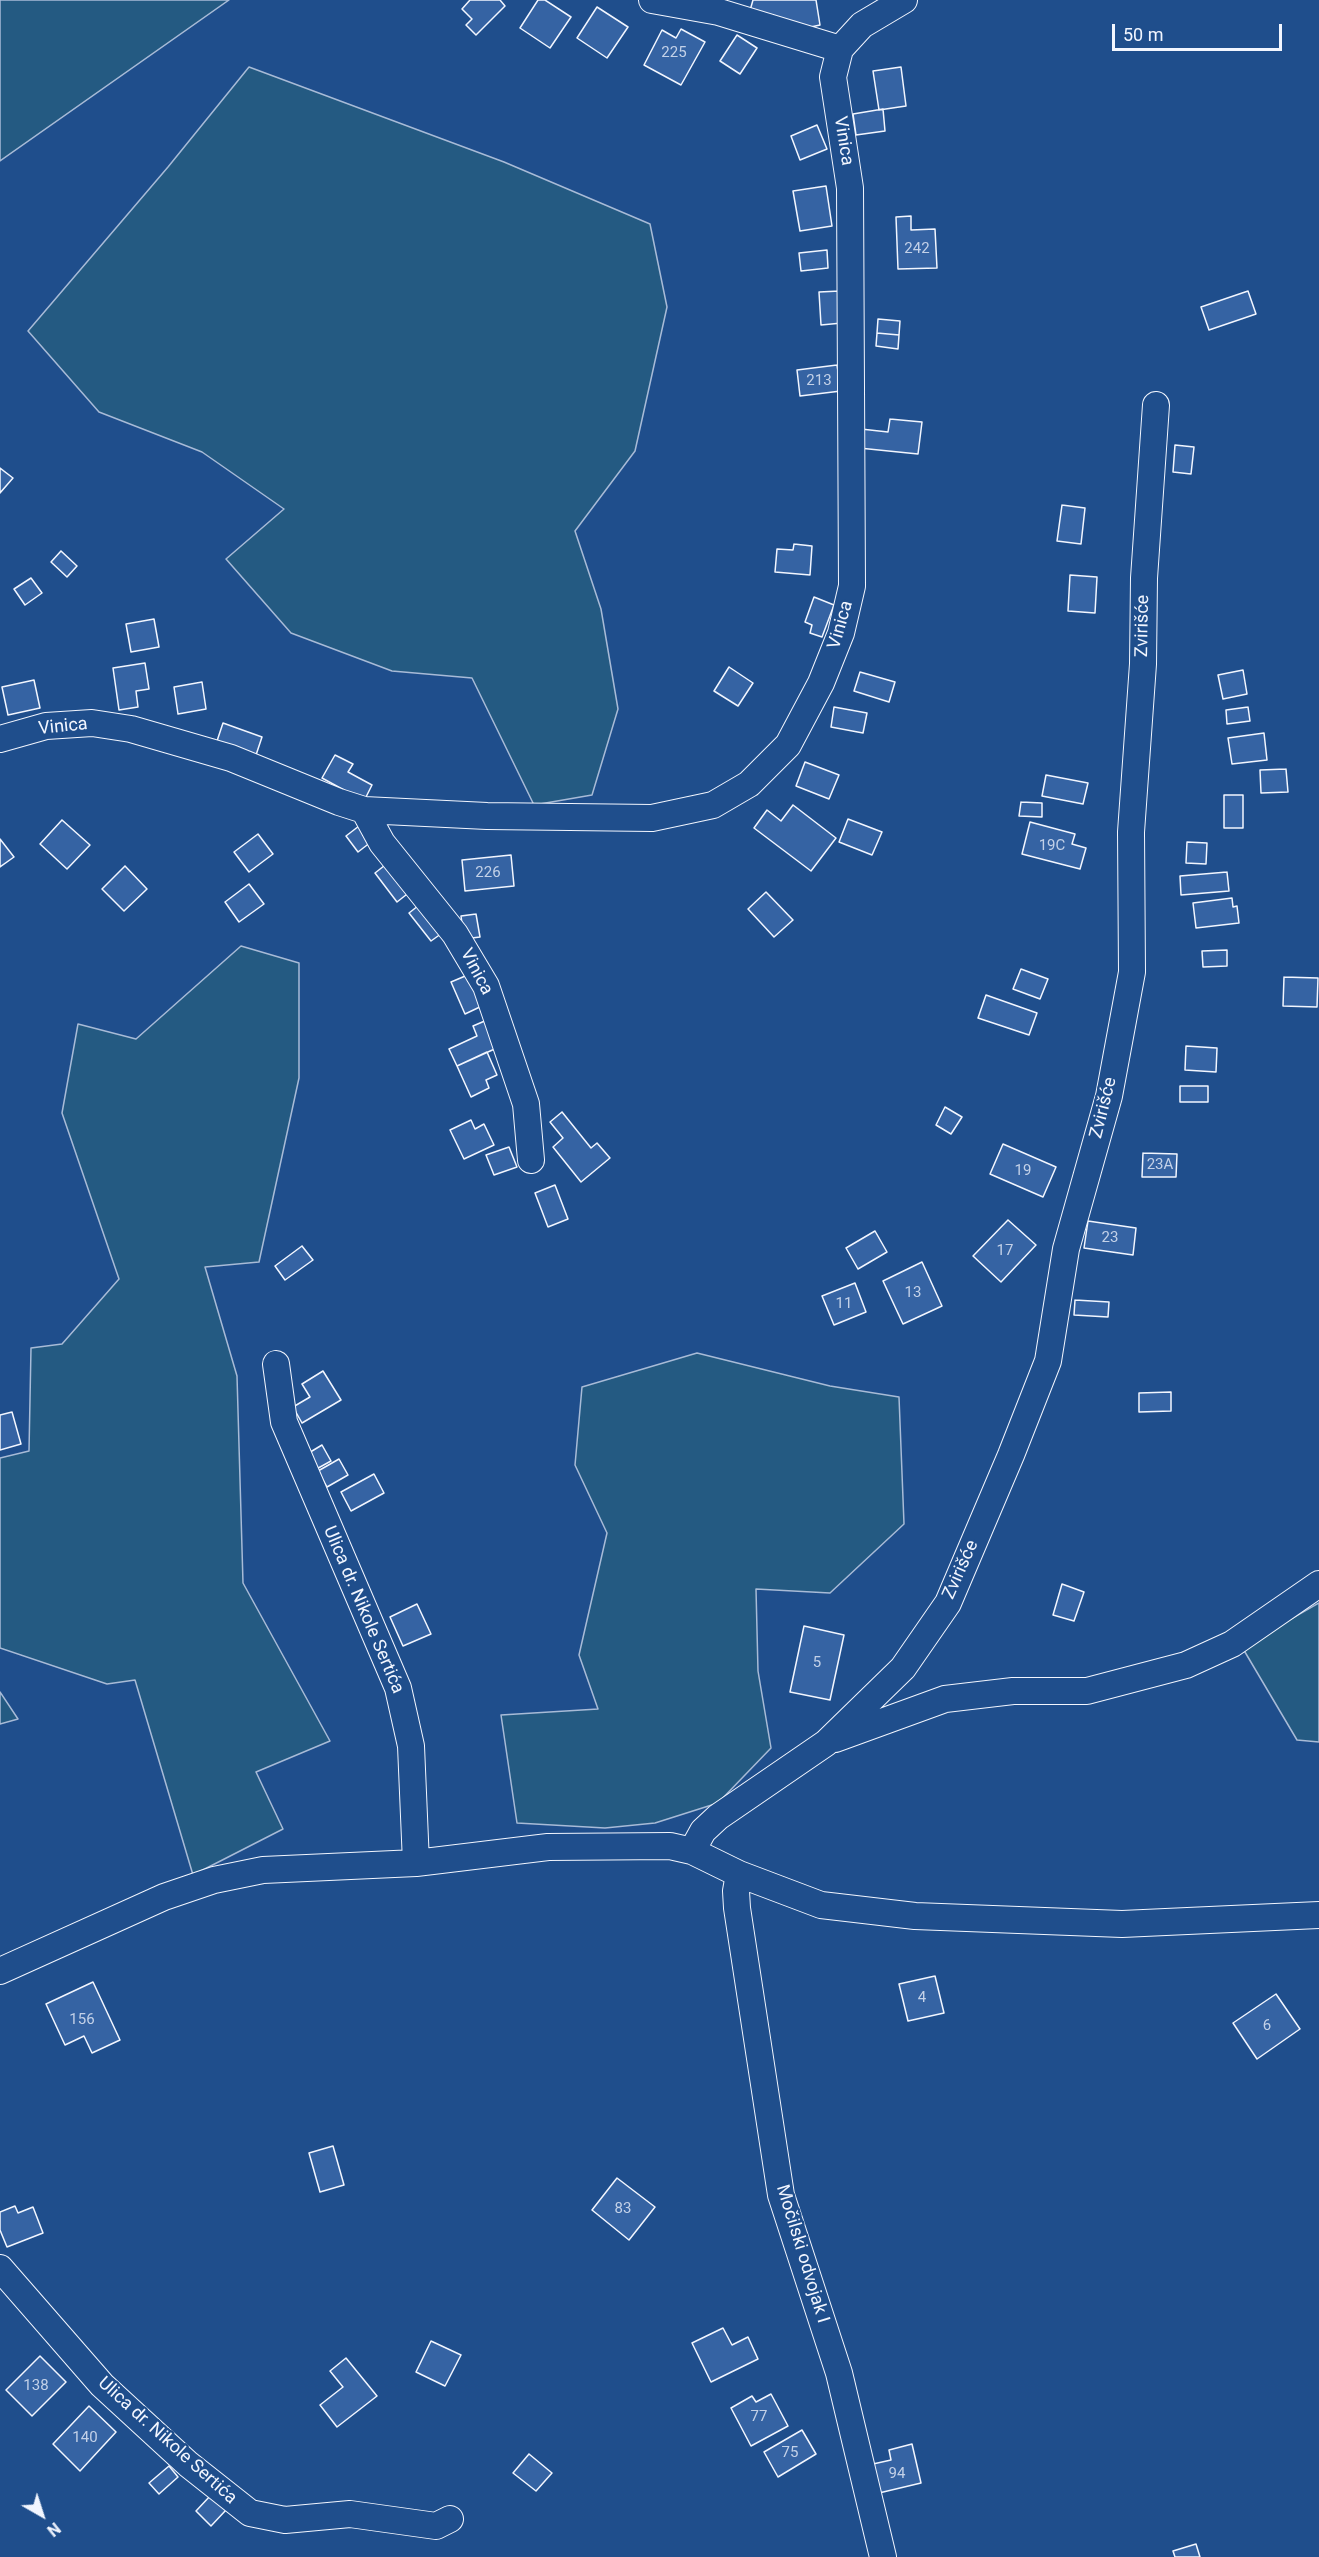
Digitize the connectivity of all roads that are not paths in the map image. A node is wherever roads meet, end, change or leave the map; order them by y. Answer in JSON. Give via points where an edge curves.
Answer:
{"nodes":[{"id":1,"x":652,"y":0,"type":"edge"},
{"id":2,"x":904,"y":0,"type":"edge"},
{"id":3,"x":840,"y":49,"type":"junction"},
{"id":4,"x":1156,"y":405,"type":"dead end"},
{"id":5,"x":0,"y":739,"type":"edge"},
{"id":6,"x":364,"y":810,"type":"junction"},
{"id":7,"x":531,"y":1160,"type":"dead end"},
{"id":8,"x":276,"y":1364,"type":"dead end"},
{"id":9,"x":1319,"y":1584,"type":"edge"},
{"id":10,"x":826,"y":1743,"type":"junction"},
{"id":11,"x":692,"y":1851,"type":"junction"},
{"id":12,"x":416,"y":1863,"type":"junction"},
{"id":13,"x":739,"y":1874,"type":"junction"},
{"id":14,"x":1318,"y":1920,"type":"edge"},
{"id":15,"x":0,"y":1971,"type":"edge"},
{"id":16,"x":0,"y":2268,"type":"edge"},
{"id":17,"x":450,"y":2519,"type":"dead end"},
{"id":18,"x":883,"y":2557,"type":"edge"}],
"edges":[{"from":1,"to":3,"type":"street","via":[[719,12]]},
{"from":2,"to":3,"type":"street","name":"Vinica","via":[[862,25]]},
{"from":3,"to":6,"type":"street","name":"Vinica","via":[[833,77],[850,188],[852,586],[841,633],[822,683],[788,745],[748,783],[713,805],[652,818]]},
{"from":4,"to":10,"type":"street","name":"Zvirišće","via":[[1131,832],[1132,972],[1109,1096],[1066,1249],[1048,1361],[948,1603],[903,1668]]},
{"from":5,"to":6,"type":"street","name":"Vinica","via":[[46,726],[92,723],[131,729],[231,758]]},
{"from":6,"to":7,"type":"street","name":"Vinica","via":[[382,843],[455,934],[486,986],[526,1104]]},
{"from":8,"to":12,"type":"street","name":"Ulica dr. Nikole Sertića","via":[[284,1422],[398,1688],[411,1746]]},
{"from":9,"to":10,"type":"street","name":"Zvirišće","via":[[1232,1644],[1186,1665],[1087,1691],[1013,1691],[945,1699]]},
{"from":10,"to":11,"type":"street","name":"Zvirišće","via":[[718,1817],[703,1831]]},
{"from":11,"to":12,"type":"street","via":[[670,1846],[548,1847]]},
{"from":11,"to":13,"type":"street"},
{"from":12,"to":15,"type":"street","via":[[263,1870],[214,1880],[164,1897]]},
{"from":13,"to":14,"type":"street","via":[[820,1905],[915,1916],[1122,1924]]},
{"from":13,"to":18,"type":"street","name":"Močilski odvojak I","via":[[737,1908],[781,2195],[839,2373]]},
{"from":16,"to":17,"type":"street","name":"Ulica dr. Nikole Sertića","via":[[102,2385],[188,2464],[250,2513],[285,2520],[350,2514],[436,2526]]}]}
